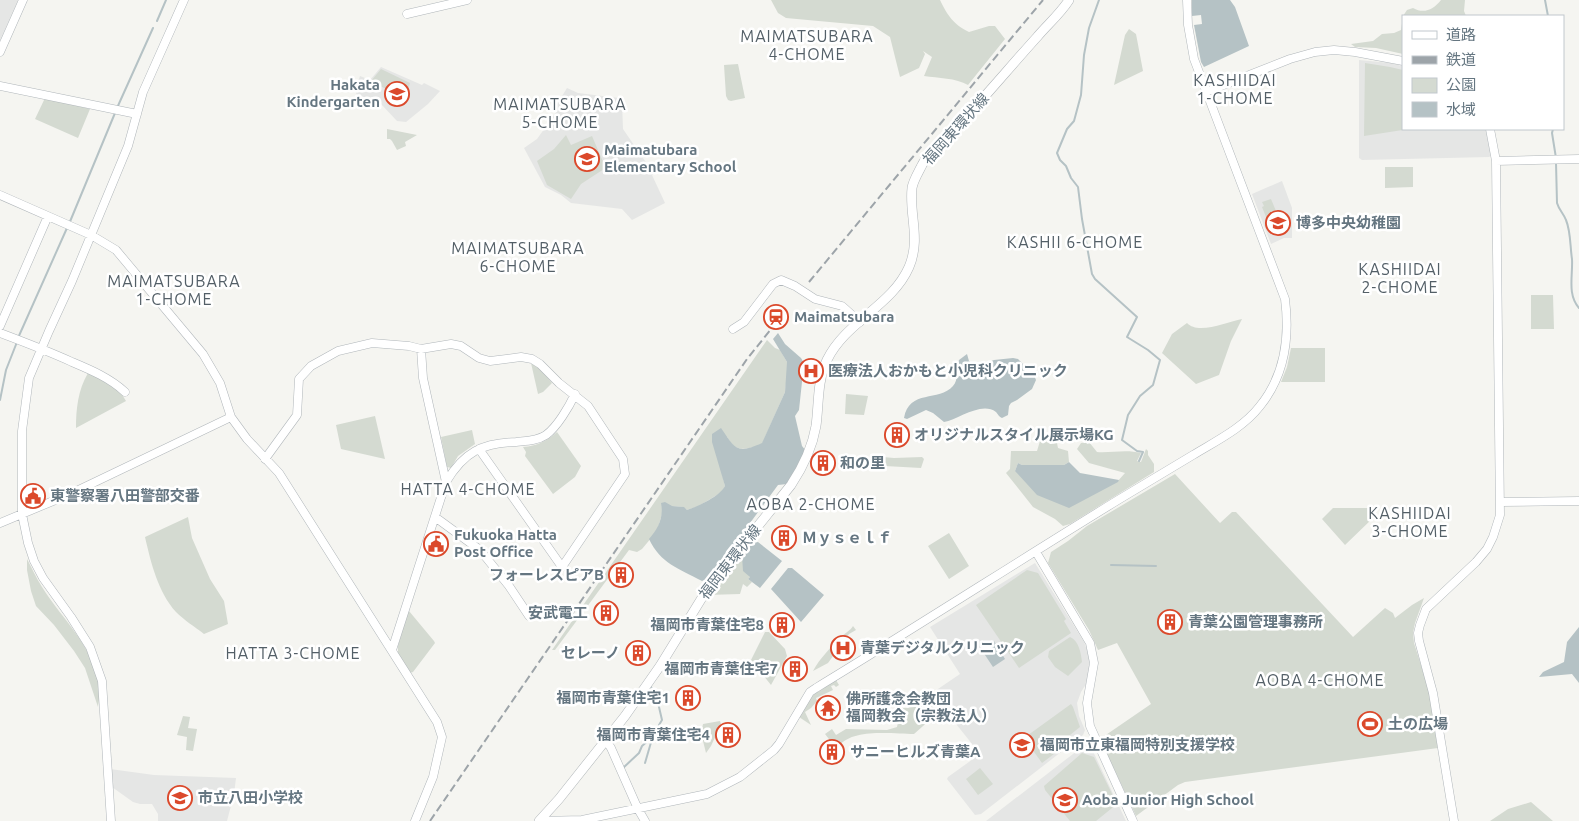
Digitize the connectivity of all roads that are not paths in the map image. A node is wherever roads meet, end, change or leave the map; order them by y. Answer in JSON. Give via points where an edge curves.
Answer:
{"nodes":[{"id":1,"x":23,"y":0,"type":"edge"},
{"id":2,"x":184,"y":0,"type":"edge"},
{"id":3,"x":467,"y":0,"type":"edge"},
{"id":4,"x":1069,"y":0,"type":"edge"},
{"id":5,"x":1187,"y":0,"type":"edge"},
{"id":6,"x":407,"y":14,"type":"dead end"},
{"id":7,"x":0,"y":52,"type":"edge"},
{"id":8,"x":1402,"y":60,"type":"edge"},
{"id":9,"x":0,"y":86,"type":"edge"},
{"id":10,"x":1206,"y":92,"type":"junction"},
{"id":11,"x":137,"y":114,"type":"junction"},
{"id":12,"x":1490,"y":130,"type":"edge"},
{"id":13,"x":1579,"y":159,"type":"edge"},
{"id":14,"x":1496,"y":161,"type":"junction"},
{"id":15,"x":0,"y":194,"type":"edge"},
{"id":16,"x":48,"y":216,"type":"junction"},
{"id":17,"x":90,"y":235,"type":"junction"},
{"id":18,"x":860,"y":322,"type":"junction"},
{"id":19,"x":0,"y":326,"type":"edge"},
{"id":20,"x":733,"y":329,"type":"dead end"},
{"id":21,"x":0,"y":333,"type":"edge"},
{"id":22,"x":41,"y":348,"type":"junction"},
{"id":23,"x":421,"y":349,"type":"junction"},
{"id":24,"x":125,"y":392,"type":"dead end"},
{"id":25,"x":575,"y":394,"type":"junction"},
{"id":26,"x":231,"y":417,"type":"junction"},
{"id":27,"x":479,"y":449,"type":"junction"},
{"id":28,"x":265,"y":459,"type":"junction"},
{"id":29,"x":446,"y":482,"type":"junction"},
{"id":30,"x":1579,"y":501,"type":"edge"},
{"id":31,"x":1500,"y":502,"type":"junction"},
{"id":32,"x":22,"y":514,"type":"junction"},
{"id":33,"x":435,"y":517,"type":"junction"},
{"id":34,"x":0,"y":523,"type":"edge"},
{"id":35,"x":1036,"y":552,"type":"junction"},
{"id":36,"x":529,"y":616,"type":"dead end"},
{"id":37,"x":392,"y":650,"type":"junction"},
{"id":38,"x":605,"y":739,"type":"junction"},
{"id":39,"x":638,"y":809,"type":"junction"},
{"id":40,"x":110,"y":821,"type":"edge"},
{"id":41,"x":415,"y":821,"type":"edge"},
{"id":42,"x":539,"y":821,"type":"edge"},
{"id":43,"x":645,"y":821,"type":"edge"},
{"id":44,"x":1133,"y":821,"type":"edge"},
{"id":45,"x":1454,"y":821,"type":"edge"}],
"edges":[{"from":1,"to":7,"type":"street"},
{"from":2,"to":11,"type":"street","via":[[143,92]]},
{"from":3,"to":6,"type":"street"},
{"from":4,"to":18,"type":"main road","name":"福岡東環状線","via":[[987,96],[922,165],[912,186],[915,243],[908,268],[897,288]]},
{"from":5,"to":10,"type":"street","via":[[1194,59]]},
{"from":8,"to":10,"type":"street","via":[[1334,50],[1314,52]]},
{"from":9,"to":11,"type":"street"},
{"from":10,"to":35,"type":"street","via":[[1285,299],[1287,339],[1281,368],[1275,384],[1247,420]]},
{"from":11,"to":17,"type":"street","via":[[128,146]]},
{"from":12,"to":14,"type":"street"},
{"from":13,"to":14,"type":"street"},
{"from":14,"to":31,"type":"street"},
{"from":15,"to":16,"type":"street"},
{"from":16,"to":17,"type":"street"},
{"from":16,"to":19,"type":"street"},
{"from":17,"to":22,"type":"street"},
{"from":17,"to":26,"type":"street","via":[[116,250],[203,354],[220,383]]},
{"from":18,"to":20,"type":"street","via":[[842,306],[815,299],[781,280],[772,284],[744,322]]},
{"from":18,"to":38,"type":"main road","name":"福岡東環状線","via":[[838,342],[821,374],[812,443],[802,468],[708,588],[646,688]]},
{"from":21,"to":22,"type":"street"},
{"from":22,"to":24,"type":"street","via":[[115,382]]},
{"from":22,"to":32,"type":"street","via":[[29,378],[22,431]]},
{"from":23,"to":25,"type":"street","via":[[452,344],[490,361],[520,357],[532,359]]},
{"from":23,"to":28,"type":"street","via":[[372,344],[338,351],[311,366],[299,379],[297,415]]},
{"from":23,"to":29,"type":"street"},
{"from":25,"to":27,"type":"street","via":[[545,436]]},
{"from":25,"to":27,"type":"street","via":[[588,406],[623,459],[624,474],[562,567]]},
{"from":26,"to":28,"type":"street"},
{"from":26,"to":32,"type":"street"},
{"from":27,"to":29,"type":"street","via":[[465,459]]},
{"from":28,"to":37,"type":"street","via":[[279,473]]},
{"from":29,"to":33,"type":"street"},
{"from":30,"to":31,"type":"street"},
{"from":31,"to":45,"type":"street","via":[[1497,527],[1487,549],[1426,609],[1418,633],[1435,700]]},
{"from":32,"to":34,"type":"street"},
{"from":32,"to":40,"type":"street","via":[[34,561],[90,647],[102,680]]},
{"from":33,"to":36,"type":"street","via":[[480,550]]},
{"from":33,"to":37,"type":"street"},
{"from":35,"to":39,"type":"street","via":[[810,692],[779,744],[740,777],[707,794]]},
{"from":35,"to":44,"type":"street","via":[[1090,643],[1094,663],[1087,703],[1090,726]]},
{"from":37,"to":41,"type":"street","via":[[437,722],[442,736],[433,777]]},
{"from":38,"to":39,"type":"street"},
{"from":38,"to":42,"type":"main road","name":"福岡東環状線"},
{"from":39,"to":42,"type":"street","via":[[582,820]]},
{"from":39,"to":43,"type":"street"}]}
